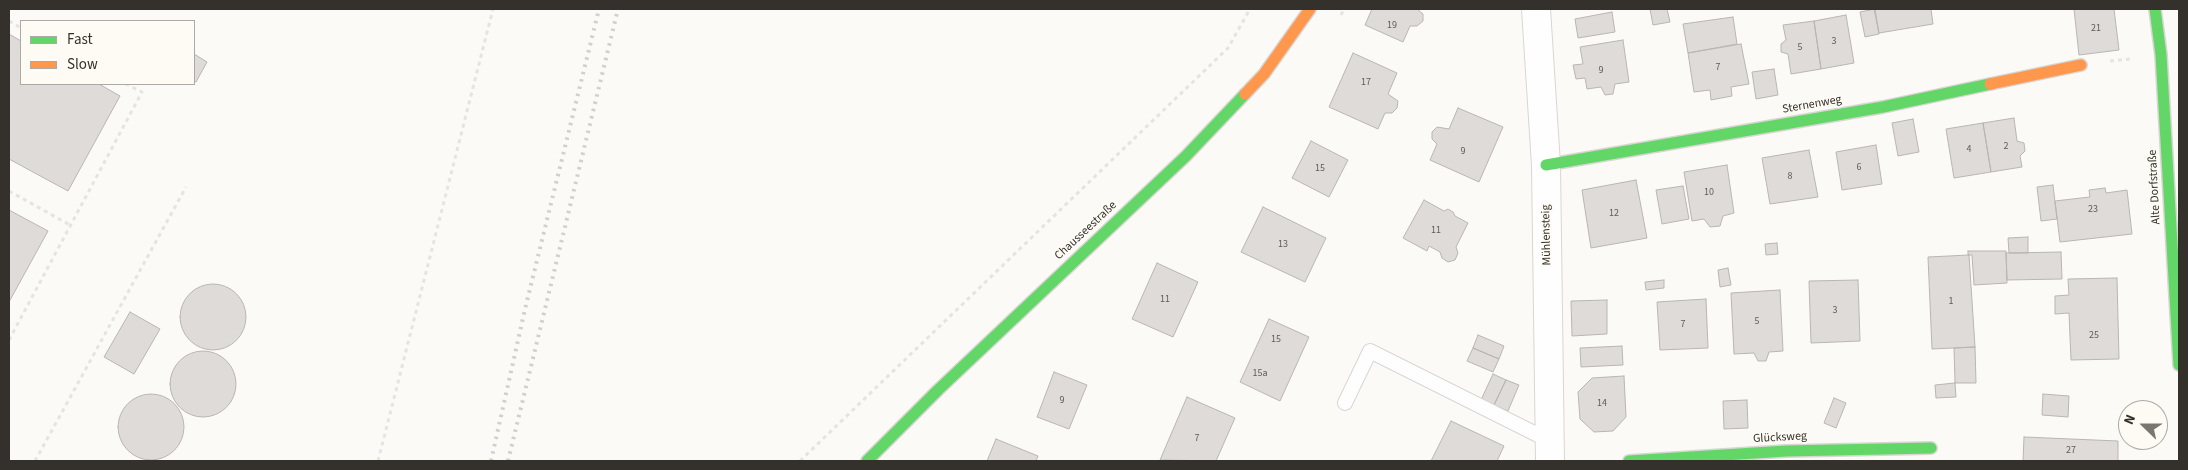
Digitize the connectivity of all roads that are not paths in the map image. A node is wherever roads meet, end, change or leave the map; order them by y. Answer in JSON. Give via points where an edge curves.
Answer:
{"nodes":[{"id":1,"x":1310,"y":9,"type":"edge"},
{"id":2,"x":1536,"y":9,"type":"edge"},
{"id":3,"x":2155,"y":9,"type":"edge"},
{"id":4,"x":2081,"y":65,"type":"road end"},
{"id":5,"x":1546,"y":165,"type":"junction"},
{"id":6,"x":2179,"y":365,"type":"edge"},
{"id":7,"x":1345,"y":403,"type":"dead end"},
{"id":8,"x":1931,"y":448,"type":"dead end"},
{"id":9,"x":1550,"y":451,"type":"edge"},
{"id":10,"x":1886,"y":455,"type":"edge"},
{"id":11,"x":1786,"y":456,"type":"edge"},
{"id":12,"x":867,"y":461,"type":"edge"},
{"id":13,"x":1630,"y":461,"type":"edge"}],
"edges":[{"from":1,"to":12,"type":"street","name":"Chausseestraße","via":[[1264,74],[1186,156]]},
{"from":2,"to":5,"type":"street","name":"Mühlensteig"},
{"from":3,"to":6,"type":"street","name":"Alte Dorfstraße","via":[[2162,56]]},
{"from":4,"to":5,"type":"street","name":"Sternenweg","via":[[1883,107]]},
{"from":5,"to":9,"type":"street","name":"Mühlensteig"},
{"from":7,"to":9,"type":"lane","via":[[1370,352]]},
{"from":8,"to":10,"type":"street","name":"Glücksweg"},
{"from":10,"to":11,"type":"street","name":"Glücksweg"},
{"from":11,"to":13,"type":"street","name":"Glücksweg"}]}
